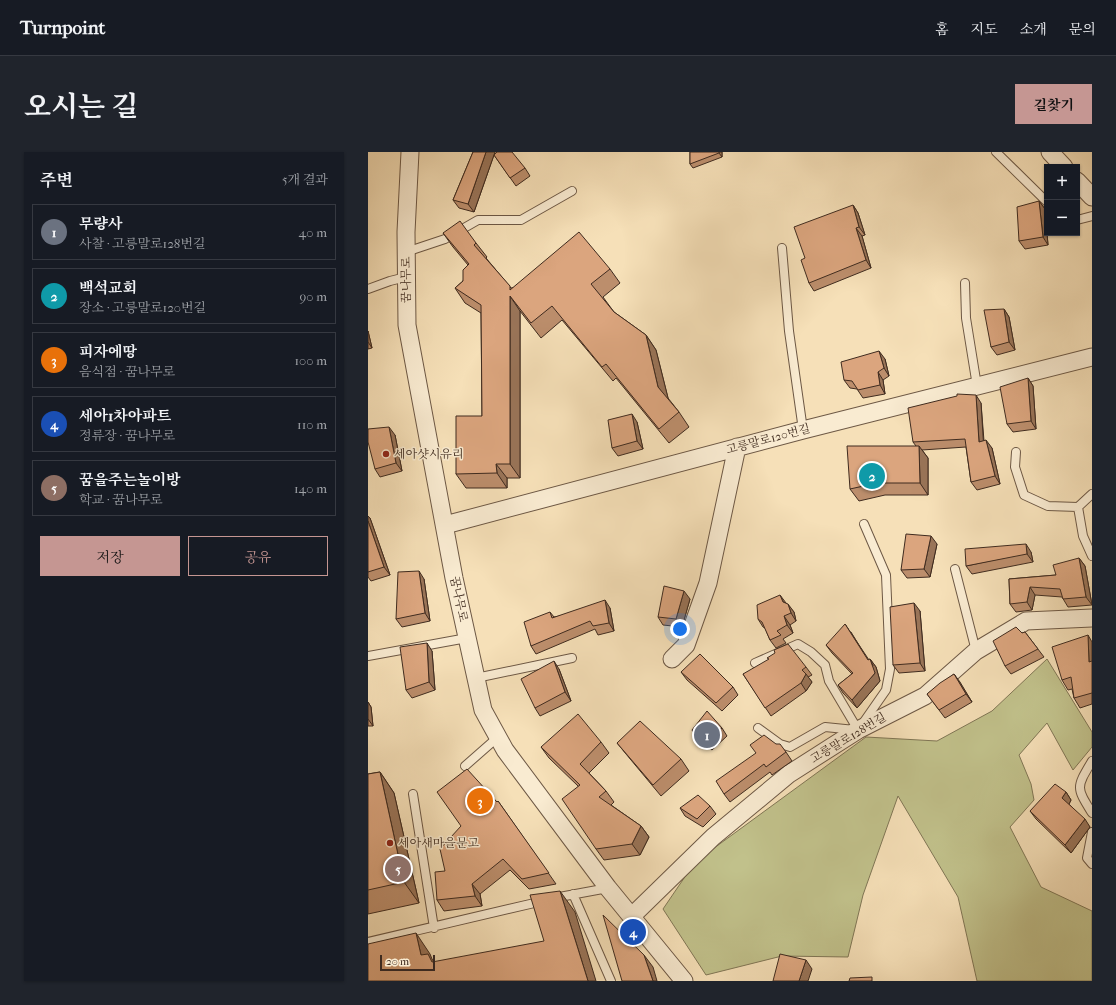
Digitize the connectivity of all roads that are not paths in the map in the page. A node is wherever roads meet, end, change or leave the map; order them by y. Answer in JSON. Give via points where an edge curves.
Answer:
{"nodes":[{"id":1,"x":410,"y":152,"type":"edge"},
{"id":2,"x":996,"y":152,"type":"edge"},
{"id":3,"x":1050,"y":152,"type":"edge"},
{"id":4,"x":1061,"y":164,"type":"edge"},
{"id":5,"x":1080,"y":184,"type":"edge"},
{"id":6,"x":572,"y":191,"type":"dead end"},
{"id":7,"x":1092,"y":197,"type":"edge"},
{"id":8,"x":1045,"y":200,"type":"edge"},
{"id":9,"x":1092,"y":216,"type":"edge"},
{"id":10,"x":1080,"y":219,"type":"edge"},
{"id":11,"x":782,"y":248,"type":"dead end"},
{"id":12,"x":406,"y":252,"type":"junction"},
{"id":13,"x":406,"y":277,"type":"junction"},
{"id":14,"x":965,"y":283,"type":"dead end"},
{"id":15,"x":368,"y":289,"type":"edge"},
{"id":16,"x":1092,"y":357,"type":"edge"},
{"id":17,"x":977,"y":386,"type":"junction"},
{"id":18,"x":803,"y":430,"type":"junction"},
{"id":19,"x":737,"y":447,"type":"junction"},
{"id":20,"x":1016,"y":452,"type":"dead end"},
{"id":21,"x":1092,"y":494,"type":"edge"},
{"id":22,"x":1078,"y":507,"type":"junction"},
{"id":23,"x":864,"y":524,"type":"dead end"},
{"id":24,"x":445,"y":525,"type":"junction"},
{"id":25,"x":1092,"y":556,"type":"edge"},
{"id":26,"x":955,"y":569,"type":"dead end"},
{"id":27,"x":1092,"y":618,"type":"edge"},
{"id":28,"x":467,"y":638,"type":"junction"},
{"id":29,"x":976,"y":651,"type":"junction"},
{"id":30,"x":368,"y":656,"type":"edge"},
{"id":31,"x":572,"y":658,"type":"dead end"},
{"id":32,"x":672,"y":659,"type":"dead end"},
{"id":33,"x":755,"y":663,"type":"dead end"},
{"id":34,"x":476,"y":678,"type":"junction"},
{"id":35,"x":758,"y":728,"type":"dead end"},
{"id":36,"x":858,"y":730,"type":"junction"},
{"id":37,"x":498,"y":737,"type":"junction"},
{"id":38,"x":1092,"y":761,"type":"edge"},
{"id":39,"x":465,"y":766,"type":"dead end"},
{"id":40,"x":413,"y":794,"type":"dead end"},
{"id":41,"x":1092,"y":813,"type":"edge"},
{"id":42,"x":1092,"y":832,"type":"edge"},
{"id":43,"x":1092,"y":864,"type":"edge"},
{"id":44,"x":608,"y":888,"type":"junction"},
{"id":45,"x":573,"y":894,"type":"junction"},
{"id":46,"x":632,"y":916,"type":"junction"},
{"id":47,"x":434,"y":928,"type":"junction"},
{"id":48,"x":368,"y":942,"type":"edge"},
{"id":49,"x":611,"y":981,"type":"edge"},
{"id":50,"x":684,"y":981,"type":"edge"}],
"edges":[{"from":1,"to":12,"type":"street","name":"꿈나무로"},
{"from":2,"to":8,"type":"lane"},
{"from":3,"to":4,"type":"street"},
{"from":5,"to":7,"type":"street"},
{"from":6,"to":12,"type":"lane","via":[[521,220],[478,220],[445,239]]},
{"from":9,"to":10,"type":"lane"},
{"from":11,"to":18,"type":"lane","via":[[789,331]]},
{"from":12,"to":13,"type":"street","name":"꿈나무로"},
{"from":13,"to":15,"type":"lane"},
{"from":13,"to":24,"type":"street","name":"꿈나무로","via":[[407,326]]},
{"from":14,"to":17,"type":"lane","via":[[966,318]]},
{"from":16,"to":17,"type":"street","name":"고릉말로120번길"},
{"from":17,"to":18,"type":"street","name":"고릉말로120번길"},
{"from":18,"to":19,"type":"street","name":"고릉말로120번길"},
{"from":19,"to":24,"type":"street","name":"고릉말로120번길"},
{"from":19,"to":32,"type":"street","via":[[708,583],[686,645]]},
{"from":20,"to":22,"type":"lane","via":[[1016,467],[1024,495],[1048,506]]},
{"from":21,"to":22,"type":"lane"},
{"from":22,"to":25,"type":"lane","via":[[1083,536]]},
{"from":23,"to":36,"type":"lane","via":[[886,575],[890,669],[886,690]]},
{"from":24,"to":28,"type":"street","name":"꿈나무로"},
{"from":26,"to":29,"type":"lane"},
{"from":27,"to":29,"type":"street","name":"고릉말로128번길","via":[[1026,621]]},
{"from":28,"to":30,"type":"lane"},
{"from":28,"to":34,"type":"street","name":"꿈나무로"},
{"from":29,"to":36,"type":"street","name":"고릉말로128번길","via":[[925,696]]},
{"from":31,"to":34,"type":"lane"},
{"from":33,"to":36,"type":"lane","via":[[798,644],[811,652],[825,665],[829,681]]},
{"from":34,"to":37,"type":"street","name":"꿈나무로","via":[[483,710]]},
{"from":35,"to":36,"type":"lane","via":[[780,744],[790,747],[826,726]]},
{"from":36,"to":46,"type":"street","name":"고릉말로128번길","via":[[784,779],[713,837]]},
{"from":37,"to":39,"type":"lane"},
{"from":37,"to":44,"type":"street","name":"꿈나무로"},
{"from":38,"to":41,"type":"lane","via":[[1080,781],[1079,793]]},
{"from":40,"to":47,"type":"lane"},
{"from":42,"to":43,"type":"lane","via":[[1087,858]]},
{"from":44,"to":45,"type":"lane"},
{"from":44,"to":46,"type":"street","name":"꿈나무로"},
{"from":45,"to":47,"type":"lane"},
{"from":45,"to":49,"type":"lane"},
{"from":46,"to":50,"type":"street","name":"꿈나무로"},
{"from":47,"to":48,"type":"lane"}]}
